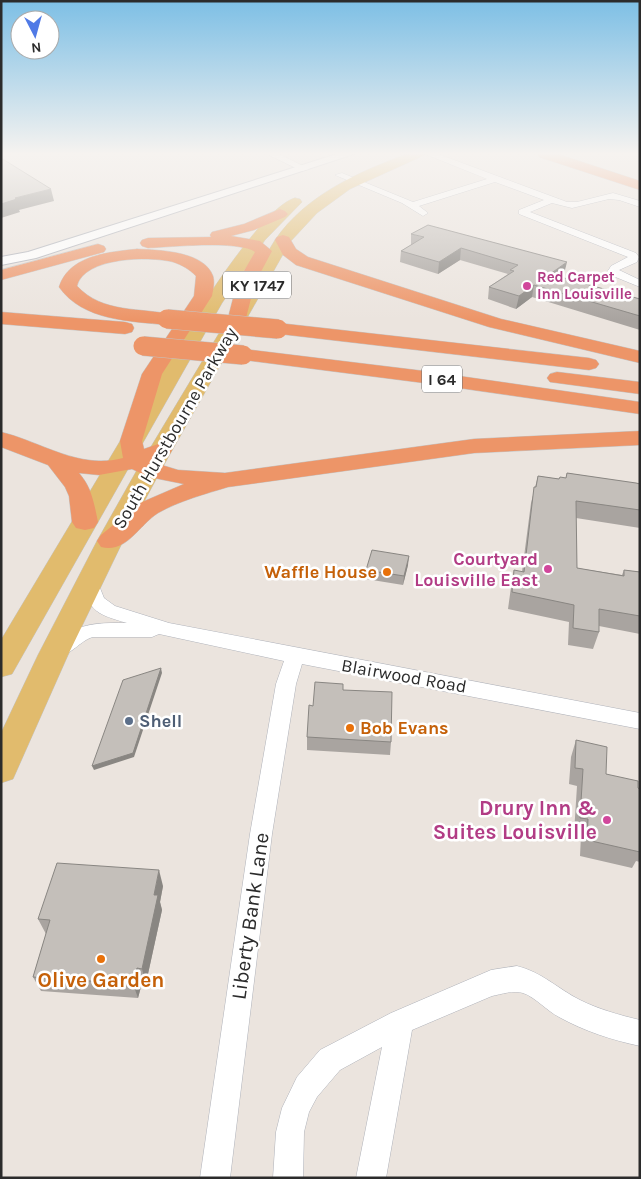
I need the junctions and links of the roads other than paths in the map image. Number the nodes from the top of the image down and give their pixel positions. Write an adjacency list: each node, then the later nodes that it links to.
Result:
1 (179, 209): 11 (street)
2 (287, 209): 7 (main road, South Hurstbourne Parkway / KY 1747)
3 (312, 209): 8 (main road, South Hurstbourne Parkway / KY 1747)
4 (419, 209): 6 (street)
5 (529, 209): 13 (street)
6 (423, 212)
7 (280, 214): 9 (highway); 10 (main road, South Hurstbourne Parkway / KY 1747)
8 (283, 240): 15 (main road, South Hurstbourne Parkway / KY 1747); 19 (highway)
9 (175, 242): 10 (highway); 12 (highway)
10 (254, 244): 15 (highway); 25 (main road, South Hurstbourne Parkway / KY 1747)
11 (1, 261)
12 (1, 275)
13 (640, 284)
14 (1, 318): 16 (highway, I 64)
15 (238, 318): 25 (main road, South Hurstbourne Parkway / KY 1747)
16 (155, 331): 17 (highway, I 64); 18 (highway, I 64); 22 (highway, I 64, bridge); 25 (highway)
17 (270, 334): 20 (highway); 21 (highway, I 64)
18 (1, 335)
19 (640, 357)
20 (640, 370)
21 (640, 388)
22 (640, 408)
23 (640, 438): 27 (highway)
24 (1, 439): 26 (highway)
25 (138, 458): 26 (highway); 27 (highway); 28 (main road, South Hurstbourne Parkway / KY 1747); 29 (main road, South Hurstbourne Parkway / KY 1747)
26 (57, 461): 28 (highway)
27 (225, 480): 29 (highway)
28 (85, 522): 34 (main road, South Hurstbourne Parkway / KY 1747)
29 (110, 541): 30 (main road, South Hurstbourne Parkway / KY 1747)
30 (90, 582): 31 (street, Blairwood Road); 32 (main road, South Hurstbourne Parkway / KY 1747)
31 (168, 630): 32 (street, Blairwood Road); 33 (street, Blairwood Road)
32 (52, 655): 36 (main road, South Hurstbourne Parkway / KY 1747)
33 (295, 656): 35 (street, Blairwood Road); 39 (street, Liberty Bank Lane)
34 (1, 666)
35 (640, 721)
36 (1, 769)
37 (400, 1022): 38 (street); 40 (street); 41 (street)
38 (640, 1033)
39 (215, 1178)
40 (288, 1178)
41 (371, 1178)

